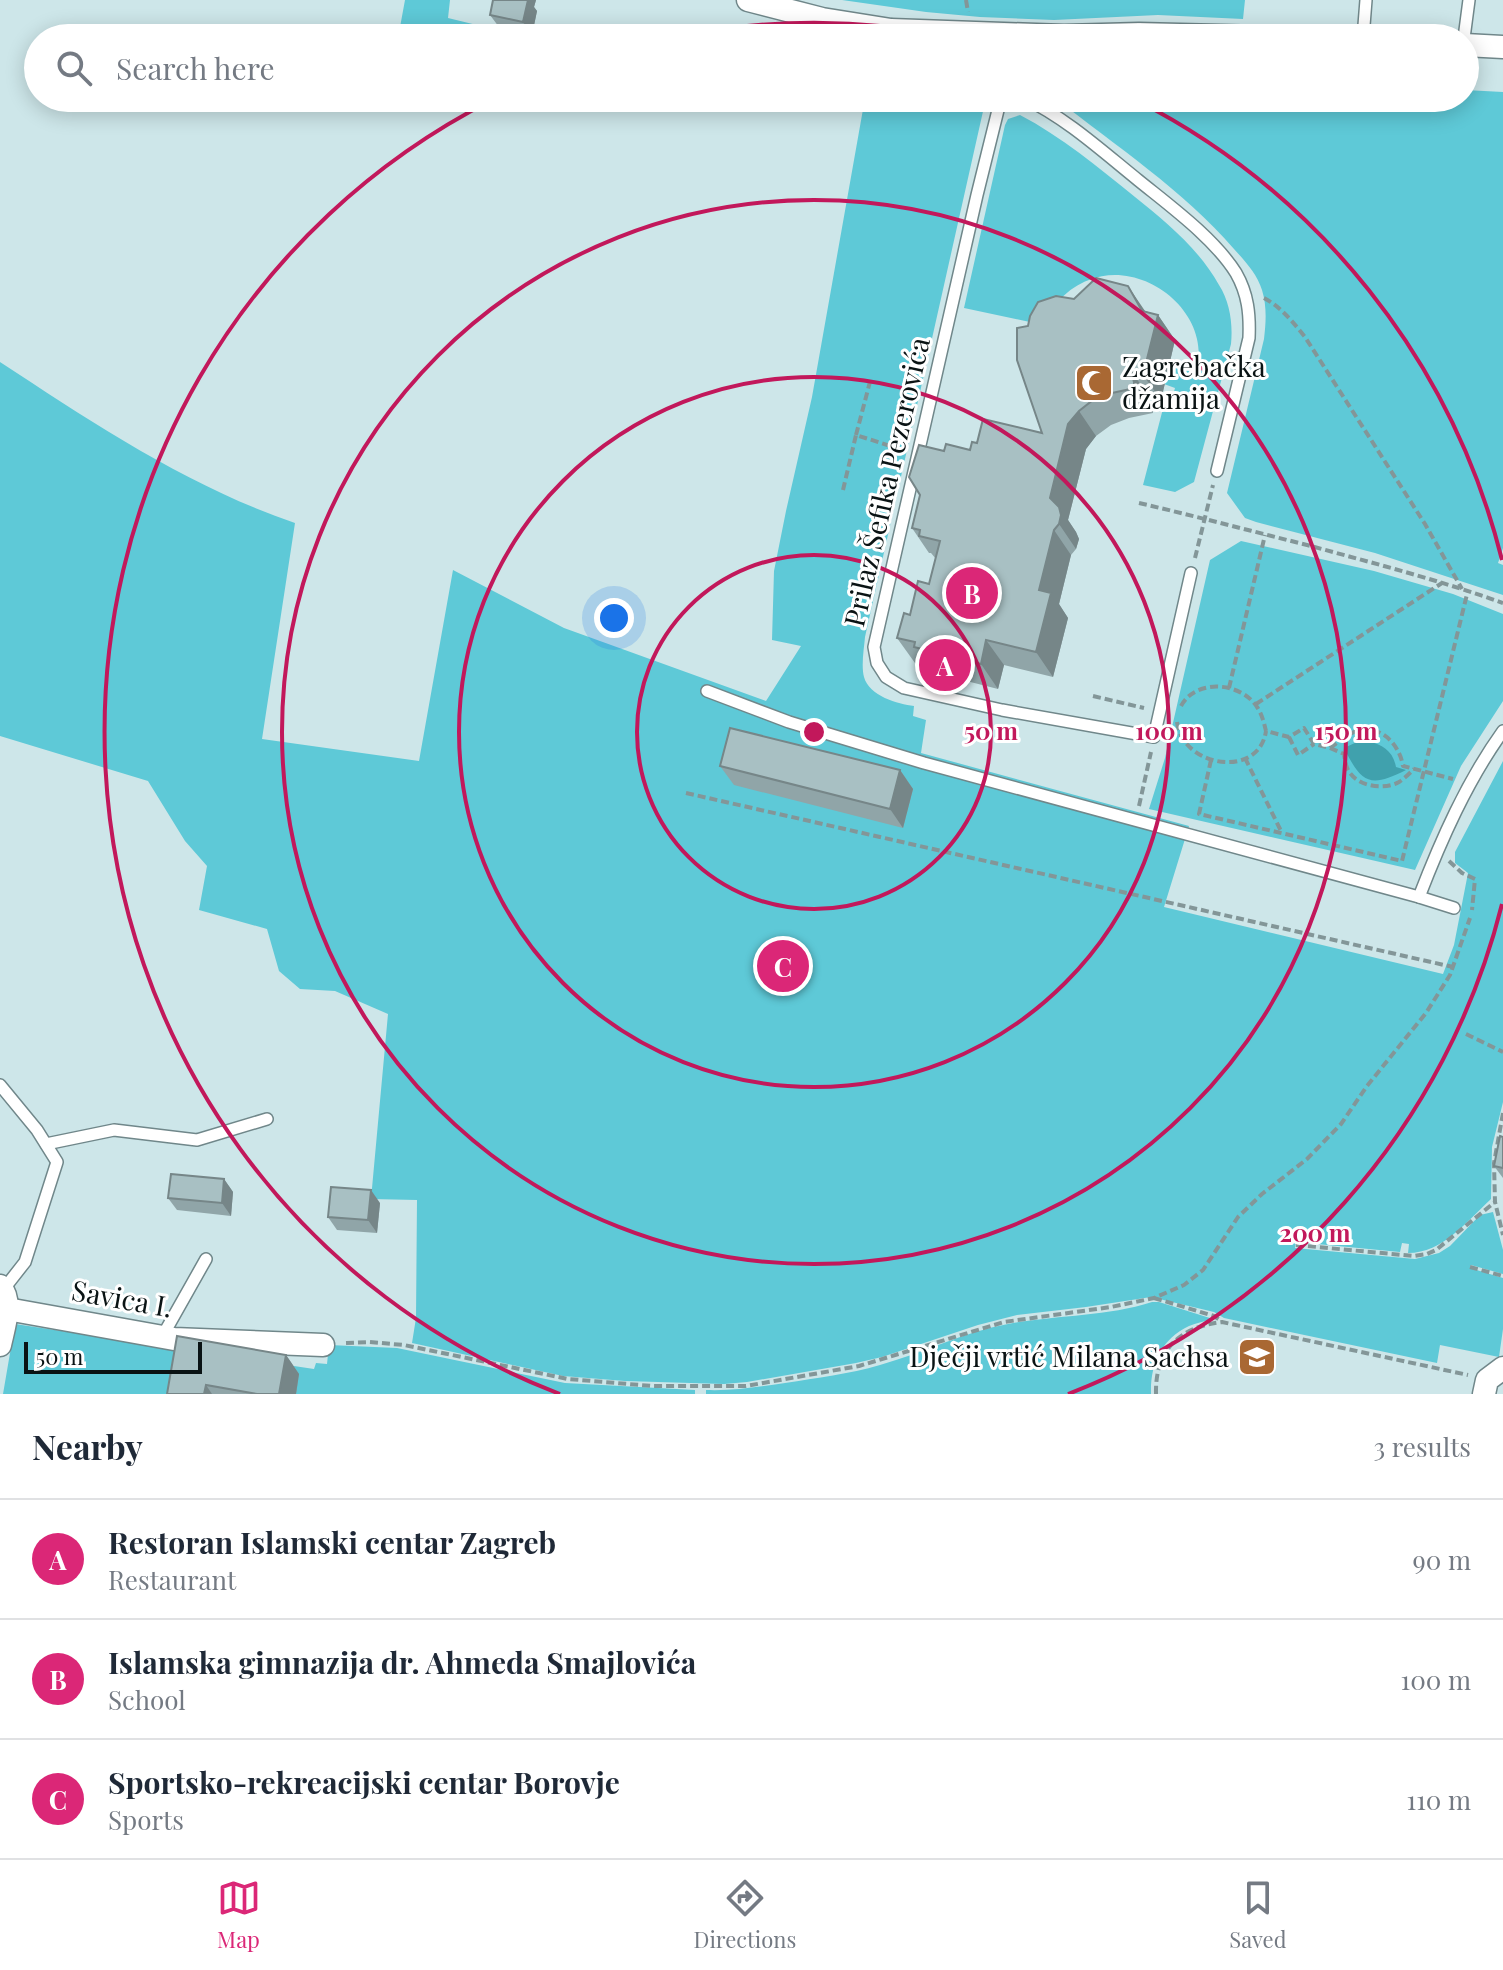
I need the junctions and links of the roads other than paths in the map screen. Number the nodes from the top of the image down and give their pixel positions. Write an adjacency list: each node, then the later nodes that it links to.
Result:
1 (748, 0): 4 (street)
2 (1366, 0): 5 (lane)
3 (1469, 0): 6 (lane)
4 (853, 24)
5 (1364, 24)
6 (1466, 24)
7 (1479, 46): 8 (street)
8 (1503, 47)
9 (998, 112): 12 (lane, Prilaz Šefika Pezerovića)
10 (1050, 112): 11 (lane)
11 (1217, 471)
12 (1191, 573)
13 (707, 691): 15 (lane)
14 (1503, 731): 15 (lane)
15 (1419, 897): 16 (lane)
16 (1454, 908)
17 (0, 1085): 19 (lane)
18 (267, 1119): 19 (lane)
19 (46, 1144): 21 (lane)
20 (206, 1259): 22 (lane)
21 (3, 1295): 22 (street, Savica I.); 23 (street)
22 (162, 1337): 24 (street, Savica I.)
23 (0, 1345)
24 (323, 1345)

